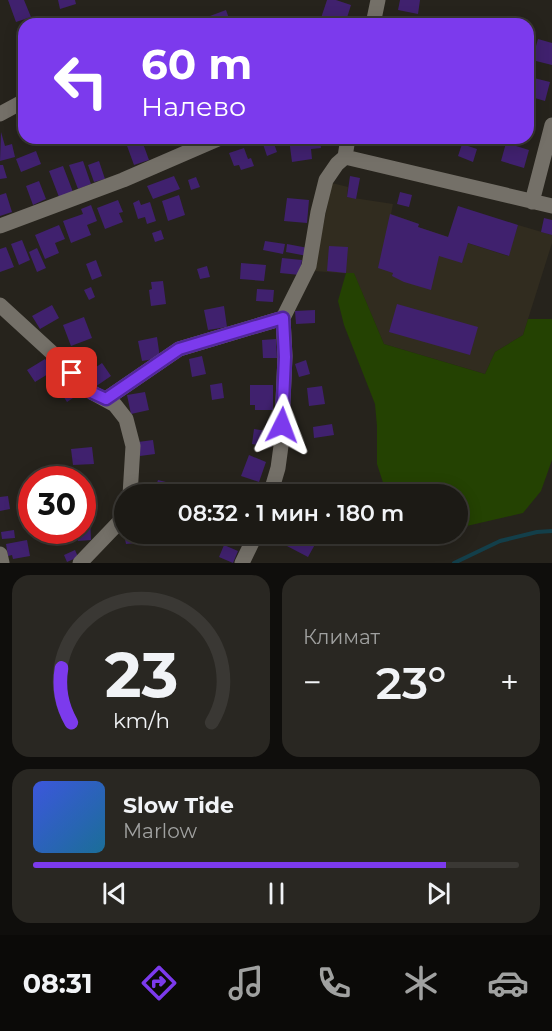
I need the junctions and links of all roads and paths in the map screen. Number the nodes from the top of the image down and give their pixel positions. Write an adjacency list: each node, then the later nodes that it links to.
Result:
1 (378, 0): 2 (street)
2 (374, 18)
3 (18, 104): 4 (street)
4 (0, 114)
5 (552, 125): 9 (street)
6 (206, 144): 11 (street)
7 (347, 144): 8 (street)
8 (345, 157): 9 (street); 13 (street)
9 (532, 202): 10 (street)
10 (552, 206)
11 (0, 226)
12 (0, 305): 14 (street)
13 (283, 318): 14 (street); 16 (street)
14 (106, 399): 15 (street)
15 (131, 484)
16 (273, 484)
17 (114, 527): 21 (street)
18 (251, 544): 22 (street)
19 (0, 554): 20 (street)
20 (2, 563)
21 (80, 563)
22 (242, 563)

